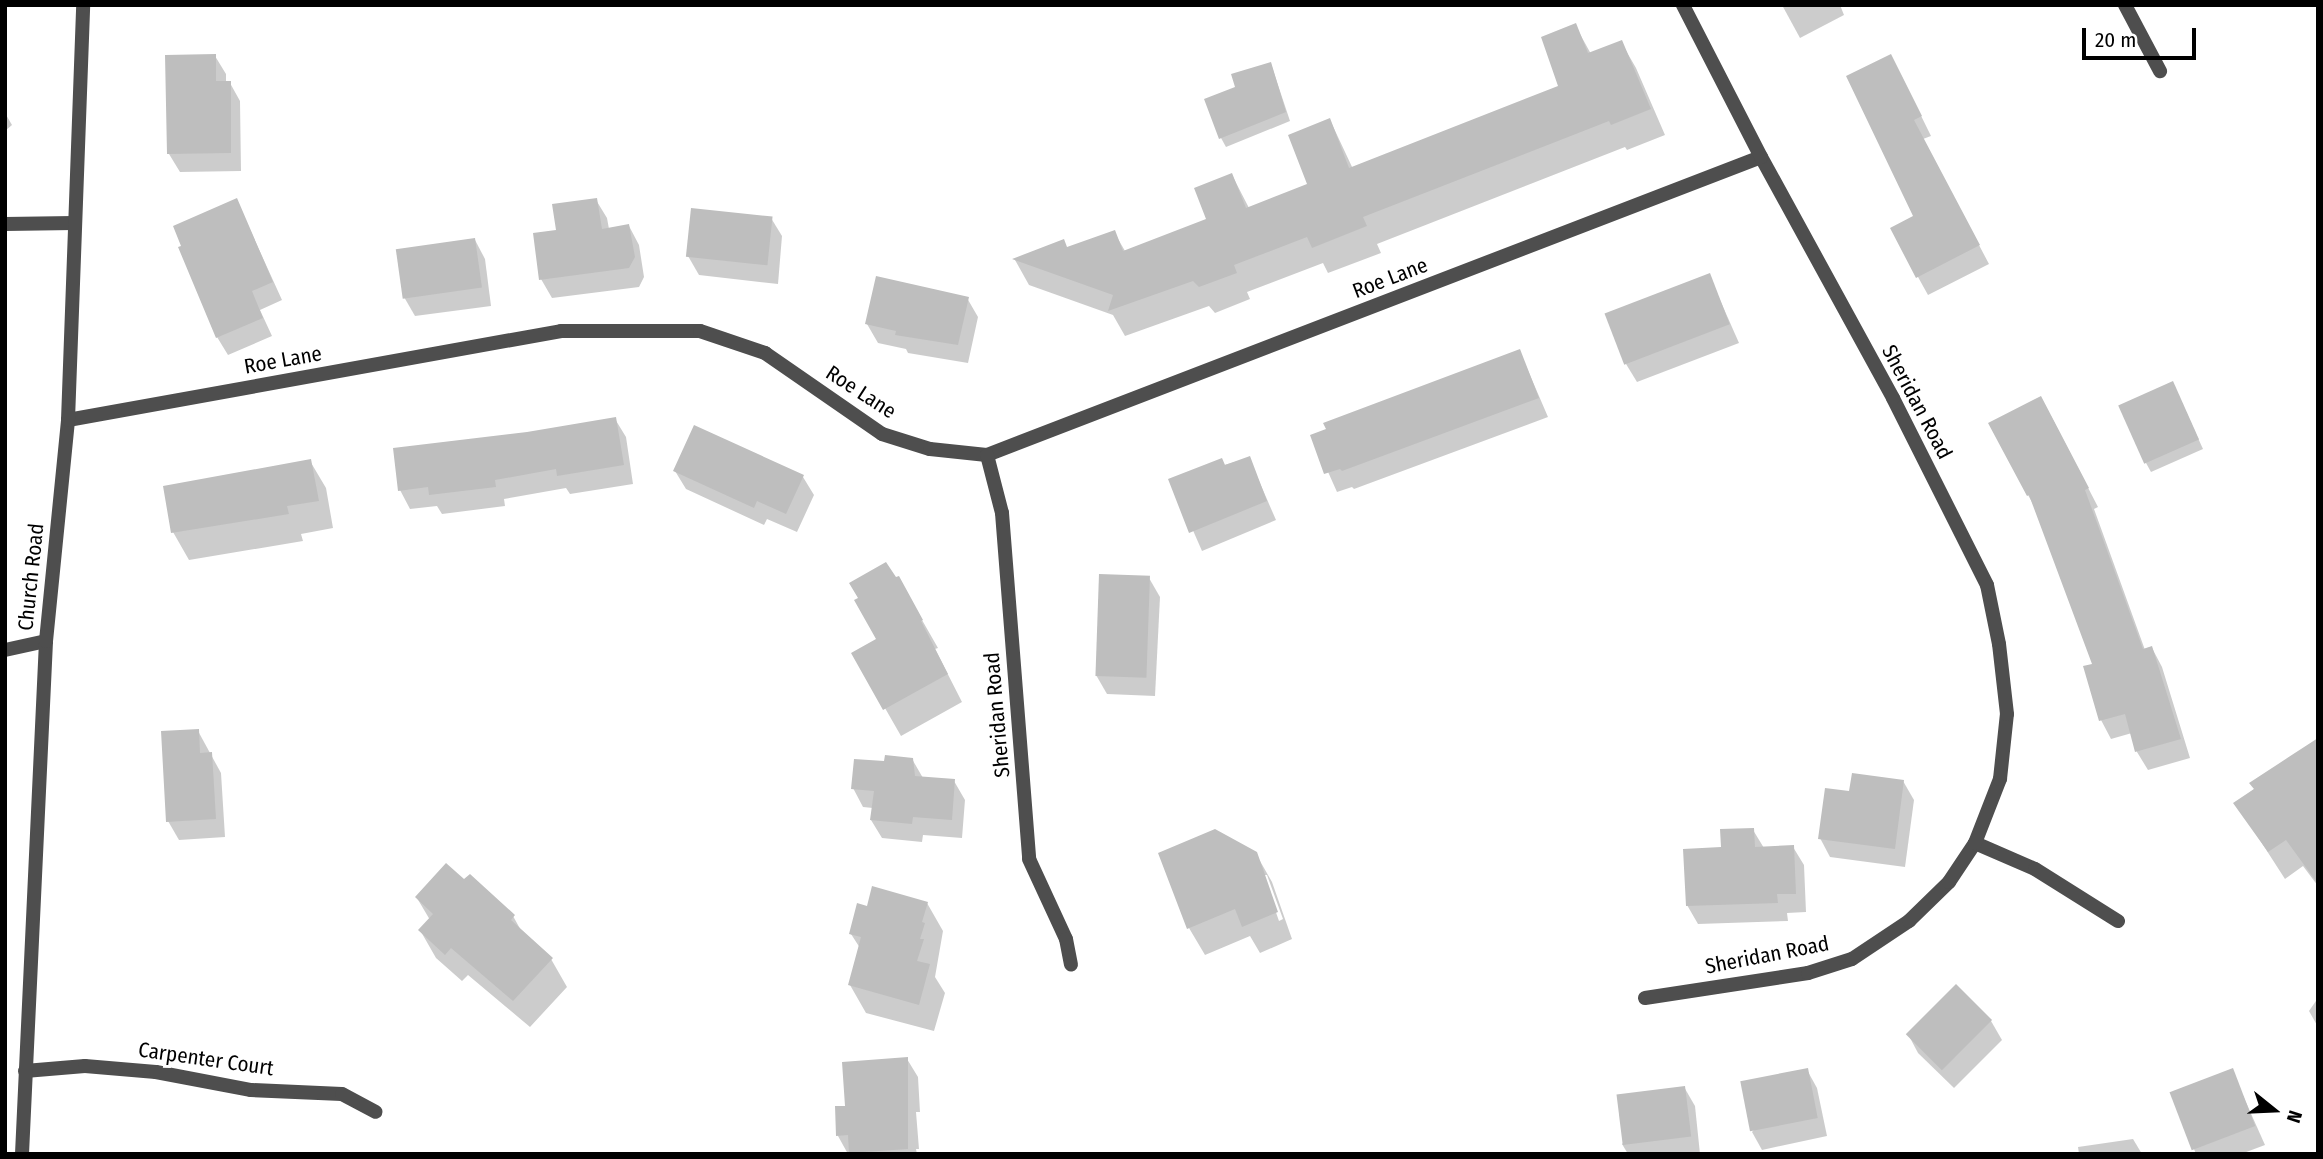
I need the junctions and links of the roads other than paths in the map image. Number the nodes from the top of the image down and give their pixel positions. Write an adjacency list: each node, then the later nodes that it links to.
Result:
1 (82, 5): 6 (street, Church Road)
2 (1684, 5): 5 (street, Sheridan Road)
3 (2125, 5): 4 (street)
4 (2160, 71)
5 (1761, 158): 9 (street, Roe Lane); 12 (street, Sheridan Road)
6 (74, 223): 7 (street); 8 (street, Church Road)
7 (5, 224)
8 (68, 420): 9 (street, Roe Lane); 10 (street, Church Road)
9 (987, 455): 14 (street, Sheridan Road)
10 (46, 641): 11 (street); 16 (street, Church Road)
11 (5, 650)
12 (1975, 843): 13 (street); 15 (street, Sheridan Road)
13 (2118, 920)
14 (1071, 965)
15 (1645, 998)
16 (25, 1071): 17 (street, Carpenter Court); 18 (street, Church Road)
17 (376, 1112)
18 (22, 1154)

